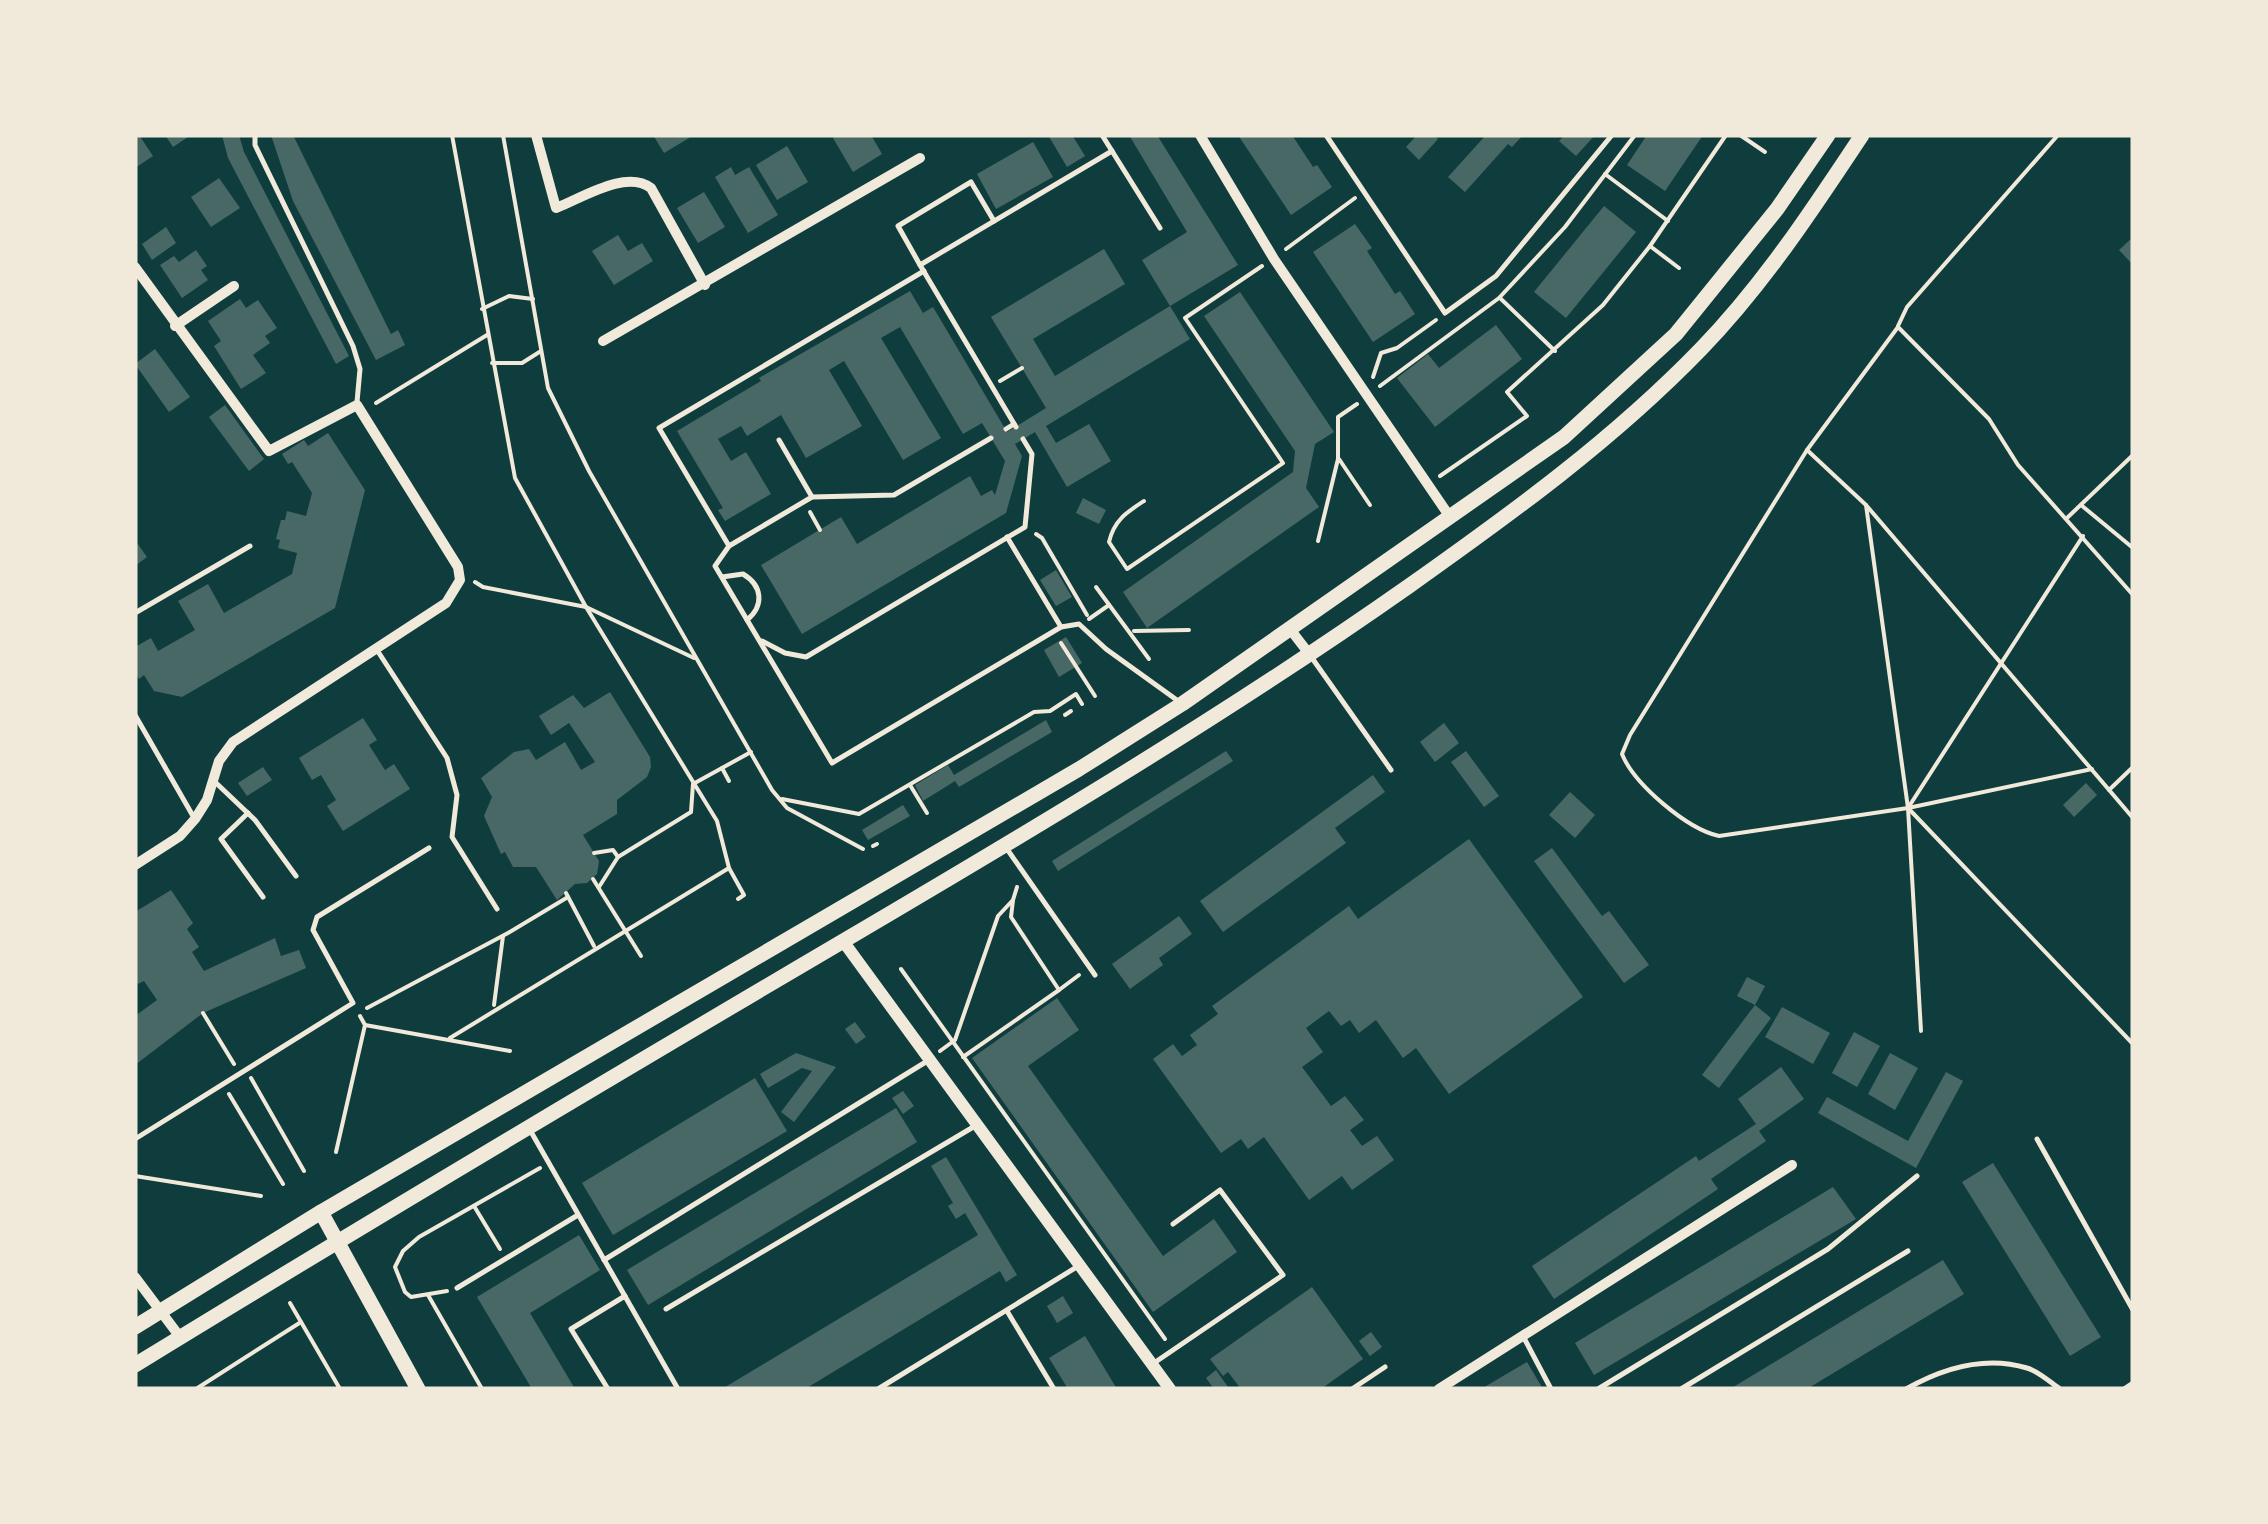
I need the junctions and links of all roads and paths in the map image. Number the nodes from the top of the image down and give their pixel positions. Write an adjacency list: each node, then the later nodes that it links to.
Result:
1 (255, 135): 45 (lane)
2 (452, 135): 33 (path)
3 (503, 135): 32 (path)
4 (536, 135): 29 (street)
5 (1102, 135): 15 (lane)
6 (1200, 135): 25 (street)
7 (1326, 135): 20 (lane)
8 (1612, 135): 34 (lane)
9 (1634, 135): 19 (path)
10 (1726, 135): 21 (path)
11 (1740, 135): 16 (path)
12 (1827, 135): 17 (main road); 60 (main road)
13 (1862, 135): 17 (main road)
14 (2058, 135): 36 (path)
15 (1112, 151): 22 (lane); 23 (lane)
16 (1766, 152)
17 (1850, 154): 84 (main road)
18 (920, 158): 29 (street)
19 (1605, 174): 21 (path); 31 (path)
20 (1364, 191): 25 (path); 34 (lane)
21 (1668, 220): 24 (path)
22 (994, 221): 27 (lane); 27 (lane)
23 (1160, 228)
24 (1650, 246): 28 (path); 40 (path)
25 (1274, 259): 44 (street); 55 (path)
26 (135, 268): 35 (street)
27 (922, 268): 46 (lane); 68 (lane)
28 (1679, 268)
29 (705, 285): 38 (street)
30 (234, 286): 35 (street)
31 (1500, 298): 40 (path); 44 (path)
32 (533, 299): 33 (path); 39 (path)
33 (482, 309): 37 (path)
34 (1445, 313): 44 (path)
35 (175, 326): 45 (street)
36 (1898, 327): 50 (path); 61 (path)
37 (487, 335): 41 (path); 45 (path)
38 (603, 341)
39 (542, 351): 41 (path); 86 (path)
40 (1555, 351): 53 (path)
41 (492, 363): 75 (path)
42 (1022, 368): 43 (path)
43 (1006, 378)
44 (1368, 396): 52 (path); 53 (street)
45 (360, 408): 71 (street)
46 (1006, 429)
47 (991, 438): 54 (lane)
48 (1023, 439): 62 (lane)
49 (779, 440): 54 (lane)
50 (1806, 450): 57 (path); 103 (path)
51 (2133, 455): 58 (path)
52 (1338, 459): 56 (path); 66 (path)
53 (1427, 486): 60 (street)
54 (812, 496): 68 (lane)
55 (1144, 501)
56 (1370, 505)
57 (1866, 505): 87 (path); 103 (path)
58 (2081, 505): 61 (path); 69 (path)
59 (811, 514): 63 (path)
60 (1450, 517): 79 (main road)
61 (2068, 518): 64 (path)
62 (1025, 527): 65 (lane); 74 (path)
63 (820, 530)
64 (2084, 536): 73 (path); 87 (path)
65 (1008, 537): 78 (lane); 82 (lane)
66 (1318, 541)
67 (250, 546): 76 (lane)
68 (729, 546): 70 (lane)
69 (2133, 548)
70 (722, 577): 77 (lane); 77 (lane)
71 (460, 580): 75 (path); 83 (street)
72 (1096, 587): 74 (path)
73 (2133, 595)
74 (1109, 605): 81 (path)
75 (586, 607): 86 (path); 99 (path)
76 (135, 613)
77 (747, 620): 82 (lane)
78 (1057, 629): 82 (lane); 88 (path); 90 (lane)
79 (1290, 629): 84 (street); 90 (main road)
80 (1189, 630): 81 (path)
81 (1131, 631): 85 (path)
82 (758, 639)
83 (378, 650): 98 (street); 122 (lane)
84 (1310, 656): 96 (lane); 108 (main road)
85 (1149, 658)
86 (696, 659): 92 (path)
87 (2001, 662): 95 (path); 103 (path)
88 (1095, 696)
89 (1082, 704): 100 (path)
90 (1182, 704): 157 (main road)
91 (135, 715): 107 (lane)
92 (750, 752): 94 (path); 102 (path)
93 (2133, 767): 101 (path)
94 (722, 768): 97 (path); 99 (path)
95 (2092, 769): 101 (path); 103 (path)
96 (1391, 770)
97 (730, 780)
98 (214, 781): 104 (lane); 107 (street)
99 (693, 784): 112 (path); 114 (path)
100 (910, 785): 102 (path); 105 (path)
101 (2109, 790): 106 (path)
102 (782, 799): 110 (path)
103 (1908, 808): 135 (path); 138 (path)
104 (248, 813): 116 (lane); 119 (lane)
105 (927, 813)
106 (2133, 818)
107 (195, 819): 113 (street)
108 (1005, 846): 115 (lane); 125 (main road)
109 (429, 848): 142 (lane)
110 (863, 849)
111 (594, 853): 112 (path)
112 (618, 858): 118 (path)
113 (135, 865)
114 (729, 868): 120 (path); 123 (path)
115 (1022, 873): 121 (path); 128 (lane)
116 (296, 876)
117 (592, 879): 118 (path)
118 (599, 887): 123 (path)
119 (263, 897)
120 (738, 899)
121 (1013, 900): 131 (path); 137 (path)
122 (497, 908)
123 (624, 930): 126 (path); 127 (path)
124 (503, 936): 126 (path); 132 (path); 134 (path)
125 (843, 941): 141 (street); 145 (main road)
126 (594, 947): 132 (path)
127 (641, 956)
128 (1089, 967): 130 (lane); 131 (path)
129 (901, 968): 137 (path)
130 (1095, 976)
131 (1059, 990): 140 (path)
132 (494, 1008): 136 (path)
133 (203, 1012): 142 (path)
134 (365, 1026): 136 (path); 148 (path)
135 (1921, 1031)
136 (450, 1038): 139 (path)
137 (954, 1040): 140 (path); 141 (path)
138 (2133, 1044)
139 (510, 1051)
140 (963, 1057): 178 (path)
141 (929, 1060): 144 (street); 163 (lane)
142 (243, 1072): 143 (lane); 151 (path)
143 (223, 1084): 146 (lane); 154 (path)
144 (977, 1125): 164 (street); 170 (lane)
145 (528, 1128): 149 (lane); 160 (main road)
146 (135, 1139)
147 (2038, 1139): 172 (lane)
148 (336, 1152)
149 (548, 1163): 156 (path); 158 (lane)
150 (1792, 1165): 176 (street)
151 (304, 1171)
152 (135, 1176): 155 (path)
153 (1917, 1176): 195 (lane)
154 (283, 1184)
155 (261, 1196)
156 (474, 1206): 162 (path); 167 (path)
157 (321, 1212): 160 (main road); 171 (main road)
158 (578, 1215): 162 (lane); 163 (lane)
159 (1173, 1224): 178 (lane)
160 (337, 1240): 177 (main road); 186 (main road)
161 (1908, 1252): 196 (lane)
162 (506, 1258): 166 (lane)
163 (604, 1260): 168 (lane)
164 (1080, 1266): 173 (lane); 179 (street)
165 (135, 1277): 171 (street)
166 (457, 1288): 167 (path)
167 (428, 1295): 187 (path)
168 (625, 1296): 188 (lane); 189 (lane)
169 (290, 1303): 174 (path)
170 (666, 1309)
171 (162, 1310): 175 (main road); 177 (street)
172 (2133, 1310)
173 (1007, 1311): 190 (lane); 191 (lane)
174 (301, 1322): 184 (path); 185 (path)
175 (135, 1327)
176 (1522, 1335): 193 (street); 194 (lane)
177 (180, 1338): 180 (main road)
178 (1173, 1350): 179 (lane)
179 (1152, 1364): 183 (street)
180 (135, 1365)
181 (1385, 1367): 192 (lane)
182 (2133, 1384): 199 (lane)
183 (1167, 1388)
184 (196, 1389)
185 (340, 1389)
186 (418, 1389)
187 (482, 1389)
188 (608, 1389)
189 (678, 1389)
190 (878, 1389)
191 (1054, 1389)
192 (1352, 1389)
193 (1439, 1389)
194 (1552, 1389)
195 (1598, 1389)
196 (1681, 1389)
197 (1906, 1389): 198 (lane)
198 (2060, 1389)
199 (2124, 1389)

